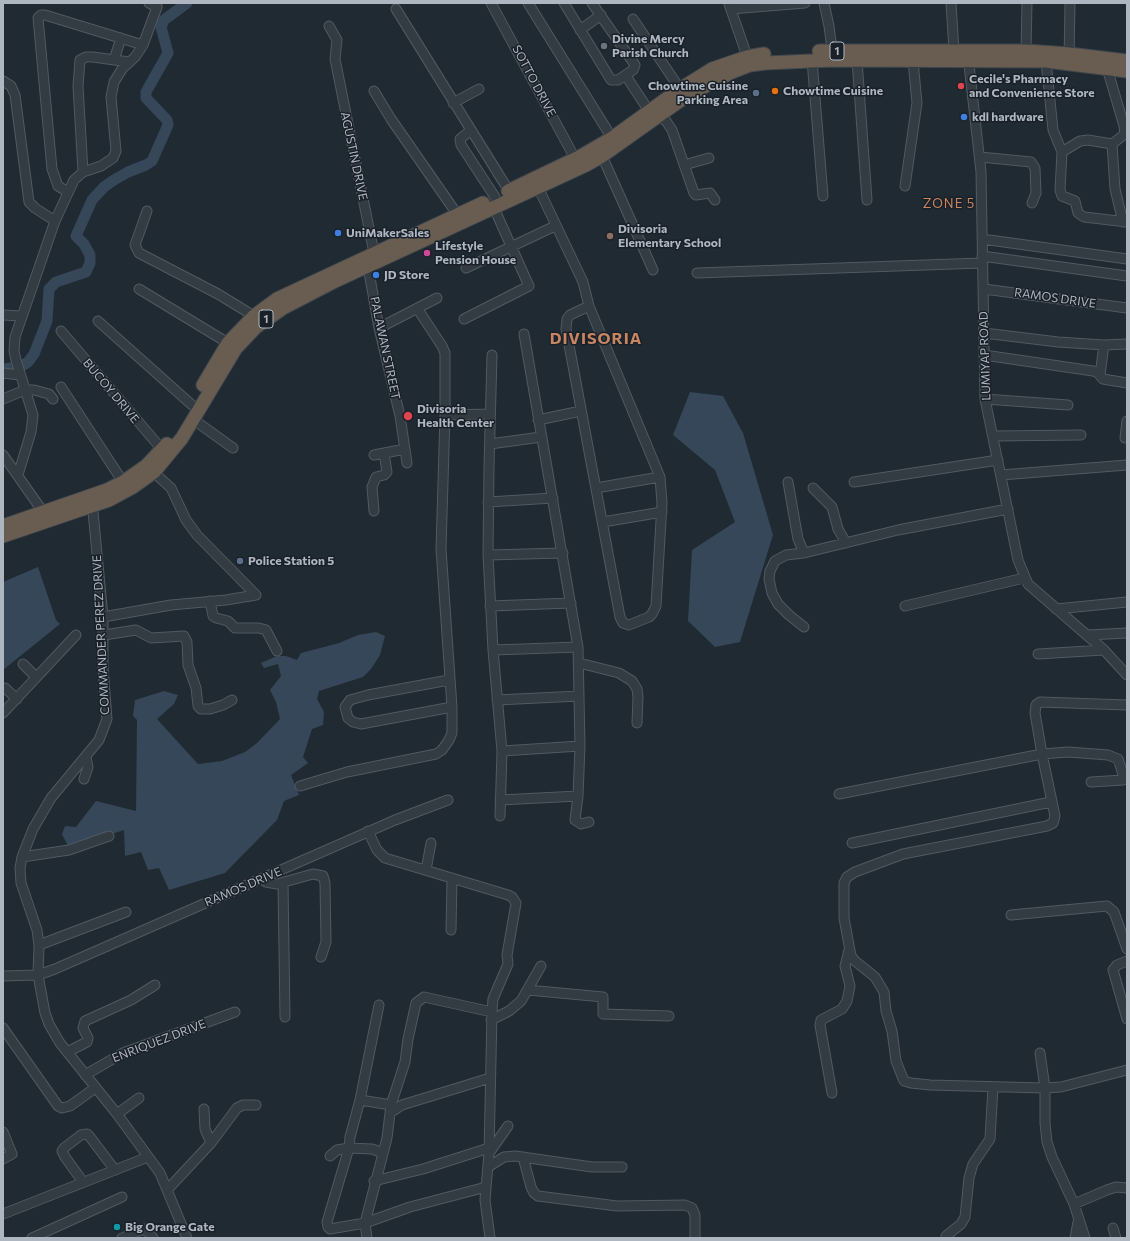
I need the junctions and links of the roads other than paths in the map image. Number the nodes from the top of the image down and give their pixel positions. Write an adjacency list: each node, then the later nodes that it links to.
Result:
1 (491, 3): 48 (street, SOTTO DRIVE)
2 (528, 3): 42 (street)
3 (564, 3): 16 (street)
4 (592, 3): 13 (street)
5 (805, 3): 11 (street)
6 (824, 3): 22 (street)
7 (951, 3): 19 (street)
8 (1027, 3): 20 (street)
9 (1070, 3): 23 (street)
10 (156, 4): 18 (street)
11 (730, 6): 27 (street)
12 (396, 9): 39 (street)
13 (600, 15): 16 (street); 34 (street)
14 (632, 19): 37 (street)
15 (329, 26): 67 (street, AGUSTIN DRIVE)
16 (580, 30): 34 (street)
17 (121, 38): 18 (street); 24 (street); 54 (street)
18 (143, 45): 31 (street)
19 (954, 50): 21 (highway, 1); 22 (highway, 1)
20 (1026, 51): 21 (highway, 1); 23 (highway, 1)
21 (968, 55): 28 (highway, 1); 29 (highway, 1); 46 (street, LUMIYAP ROAD)
22 (833, 56): 25 (highway, 1); 26 (highway, 1); 27 (highway, 1)
23 (1069, 58): 29 (highway, 1); 30 (highway, 1); 32 (highway, 1)
24 (114, 60): 31 (street); 50 (street)
25 (812, 60): 27 (highway, 1); 55 (street)
26 (857, 60): 28 (highway, 1); 57 (street)
27 (749, 61): 37 (highway, 1); 40 (highway, 1)
28 (913, 61): 52 (street)
29 (1046, 61): 44 (street)
30 (1127, 61)
31 (129, 62): 50 (street)
32 (1107, 68): 33 (highway, 1); 43 (street)
33 (1127, 71)
34 (626, 76): 40 (street)
35 (3, 81): 62 (street)
36 (479, 89): 39 (street)
37 (680, 89): 40 (highway, 1)
38 (374, 91): 61 (street)
39 (453, 103): 41 (street)
40 (654, 113): 42 (highway, 1); 45 (highway, 1); 49 (street)
41 (471, 130): 53 (street); 59 (street)
42 (612, 138): 48 (highway, 1)
43 (1112, 144): 44 (street); 63 (street)
44 (1062, 152): 63 (street)
45 (602, 156): 48 (highway, 1); 71 (street)
46 (980, 156): 58 (street); 65 (street, LUMIYAP ROAD)
47 (709, 158): 49 (street)
48 (578, 163): 51 (highway, 1)
49 (684, 165): 56 (street)
50 (83, 172): 54 (street)
51 (536, 183): 53 (highway, 1); 59 (highway, 1); 64 (street)
52 (905, 186)
53 (508, 191): 59 (highway, 1)
54 (68, 192): 62 (street)
55 (823, 196)
56 (715, 200)
57 (868, 200)
58 (1032, 202)
59 (495, 203): 61 (highway, 1); 66 (street); 67 (highway, 1)
60 (147, 211): 82 (street)
61 (457, 214): 67 (highway, 1)
62 (55, 221): 81 (street)
63 (1125, 222)
64 (555, 226): 66 (street); 77 (street)
65 (982, 239): 68 (street); 69 (street, LUMIYAP ROAD)
66 (511, 247): 70 (street); 83 (street)
67 (369, 259): 82 (highway, 1); 85 (street, PALAWAN STREET); 108 (highway, 1)
68 (1127, 259)
69 (982, 260): 72 (street); 73 (street); 75 (street, LUMIYAP ROAD)
70 (466, 268)
71 (653, 270)
72 (697, 273)
73 (1127, 276)
74 (139, 289): 89 (street)
75 (984, 289): 79 (street, RAMOS DRIVE); 87 (street, LUMIYAP ROAD)
76 (437, 298): 78 (street)
77 (589, 306): 105 (street); 128 (street)
78 (417, 308): 85 (street); 107 (street)
79 (1127, 308)
80 (3, 315): 81 (street)
81 (21, 316): 94 (street)
82 (254, 316): 89 (highway, 1)
83 (464, 319)
84 (98, 321): 103 (street)
85 (379, 328): 117 (street, PALAWAN STREET)
86 (61, 331): 118 (street, BUCOY DRIVE)
87 (984, 333): 91 (street); 93 (street, LUMIYAP ROAD)
88 (524, 334): 109 (street)
89 (228, 343): 103 (highway, 1)
90 (1127, 344): 91 (street)
91 (1104, 345): 96 (street)
92 (492, 355): 106 (street)
93 (984, 355): 96 (street); 102 (street, LUMIYAP ROAD)
94 (19, 372): 95 (street); 99 (street)
95 (3, 373)
96 (1100, 375): 97 (street)
97 (1127, 383)
98 (61, 387): 129 (street)
99 (25, 390): 100 (street); 101 (street); 126 (street)
100 (3, 399)
101 (53, 399)
102 (985, 399): 104 (street); 112 (street, LUMIYAP ROAD)
103 (192, 405): 118 (highway, 1)
104 (1068, 405)
105 (582, 411): 109 (street); 132 (street)
106 (490, 414): 107 (street); 115 (street)
107 (445, 415): 170 (street)
108 (194, 420): 116 (street); 118 (highway, 1)
109 (538, 420): 113 (street)
110 (1127, 421): 114 (street)
111 (1081, 435): 112 (street)
112 (993, 436): 122 (street, LUMIYAP ROAD)
113 (541, 437): 115 (street); 134 (street)
114 (1125, 438)
115 (490, 444): 136 (street)
116 (233, 448)
117 (405, 449): 119 (street); 123 (street, PALAWAN STREET)
118 (165, 453): 125 (highway, 1)
119 (384, 454): 121 (street); 138 (street)
120 (3, 455): 126 (street)
121 (374, 455)
122 (998, 460): 127 (street, LUMIYAP ROAD); 131 (street)
123 (407, 463)
124 (1127, 465): 127 (street)
125 (150, 469): 129 (highway, 1); 135 (highway, 1); 149 (street)
126 (18, 475): 140 (street)
127 (1001, 475): 137 (street, LUMIYAP ROAD)
128 (660, 477): 132 (street); 139 (street)
129 (123, 482): 135 (highway, 1)
130 (788, 482): 146 (street)
131 (854, 482)
132 (596, 488): 141 (street)
133 (813, 488): 144 (street)
134 (553, 498): 136 (street); 145 (street)
135 (92, 501): 140 (highway, 1); 155 (street, COMMANDER PEREZ DRIVE)
136 (488, 502): 147 (street)
137 (1008, 509): 144 (street); 148 (street, LUMIYAP ROAD)
138 (374, 511)
139 (662, 512): 141 (street); 141 (street)
140 (47, 516): 142 (highway, 1); 143 (highway, 1)
141 (603, 522)
142 (3, 526)
143 (3, 536)
144 (846, 543): 146 (street)
145 (563, 553): 147 (street); 150 (street)
146 (804, 553): 156 (street)
147 (488, 555): 152 (street)
148 (1024, 578): 153 (street); 154 (street, LUMIYAP ROAD)
149 (210, 602): 155 (street); 164 (street)
150 (571, 602): 152 (street); 161 (street)
151 (1127, 602): 154 (street)
152 (490, 606): 162 (street)
153 (904, 606)
154 (1056, 608): 160 (street, LUMIYAP ROAD)
155 (103, 617): 159 (street, COMMANDER PEREZ DRIVE)
156 (804, 627)
157 (1127, 633): 160 (street)
158 (76, 634): 169 (street)
159 (104, 634): 174 (street); 183 (street, COMMANDER PEREZ DRIVE)
160 (1088, 636): 163 (street, LUMIYAP ROAD)
161 (578, 647): 162 (street); 166 (street)
162 (493, 650): 175 (street)
163 (1104, 650): 165 (street); 168 (street, LUMIYAP ROAD)
164 (277, 652)
165 (1038, 654)
166 (579, 663): 172 (street); 179 (street)
167 (23, 664): 169 (street)
168 (1127, 675)
169 (36, 677): 173 (street)
170 (449, 680): 177 (street); 177 (street)
171 (4, 688): 173 (street)
172 (579, 696): 175 (street); 180 (street)
173 (17, 698): 178 (street)
174 (232, 700)
175 (497, 700): 181 (street)
176 (1127, 705): 182 (street)
177 (452, 707): 186 (street)
178 (3, 713)
179 (637, 723)
180 (580, 746): 181 (street); 188 (street)
181 (502, 751): 190 (street)
182 (1042, 754): 185 (street); 187 (street); 191 (street)
183 (86, 757): 184 (street); 198 (street, COMMANDER PEREZ DRIVE)
184 (84, 779)
185 (1091, 782)
186 (300, 786)
187 (839, 794)
188 (578, 796): 190 (street); 193 (street)
189 (448, 800): 194 (street, RAMOS DRIVE)
190 (500, 800): 192 (street)
191 (1052, 802): 197 (street); 208 (street)
192 (500, 816)
193 (589, 822)
194 (368, 832): 199 (street); 200 (street, RAMOS DRIVE)
195 (110, 836): 198 (street)
196 (431, 843): 199 (street)
197 (852, 843)
198 (22, 857): 206 (street, COMMANDER PEREZ DRIVE)
199 (426, 870): 201 (street)
200 (261, 879): 202 (street); 212 (street, RAMOS DRIVE)
201 (452, 879): 205 (street); 221 (street)
202 (282, 883): 209 (street); 223 (street)
203 (126, 912): 206 (street)
204 (1011, 915): 207 (street)
205 (451, 930)
206 (39, 945): 212 (street, COMMANDER PEREZ DRIVE)
207 (1127, 949)
208 (849, 950): 231 (street); 233 (street)
209 (321, 957)
210 (1127, 961): 215 (street)
211 (541, 966): 217 (street)
212 (38, 975): 213 (street); 225 (street, COMMANDER PEREZ DRIVE)
213 (3, 976)
214 (155, 985): 225 (street)
215 (1117, 986): 216 (street); 220 (street)
216 (1127, 986)
217 (528, 990): 221 (street); 222 (street)
218 (379, 1005): 235 (street)
219 (235, 1012): 228 (street, ENRIQUEZ DRIVE)
220 (1126, 1015)
221 (491, 1016): 229 (street); 238 (street)
222 (669, 1016)
223 (285, 1017)
224 (3, 1028): 230 (street)
225 (67, 1052): 228 (street, COMMANDER PEREZ DRIVE)
226 (1040, 1054): 232 (street)
227 (1127, 1070): 232 (street)
228 (85, 1075): 230 (street, COMMANDER PEREZ DRIVE)
229 (490, 1078): 238 (street); 244 (street)
230 (95, 1088): 239 (street, COMMANDER PEREZ DRIVE)
231 (993, 1088): 232 (street); 264 (street)
232 (1044, 1088): 259 (street)
233 (832, 1093)
234 (139, 1098): 239 (street)
235 (360, 1100): 238 (street); 243 (street)
236 (256, 1105): 242 (street)
237 (204, 1109): 242 (street)
238 (390, 1109): 245 (street)
239 (117, 1114): 247 (street, COMMANDER PEREZ DRIVE)
240 (508, 1126): 244 (street)
241 (3, 1132): 249 (street)
242 (211, 1143): 257 (street)
243 (349, 1148): 245 (street); 246 (street); 262 (street)
244 (489, 1151): 250 (street); 253 (street)
245 (383, 1153): 253 (street)
246 (330, 1156)
247 (148, 1157): 252 (street); 257 (street, COMMANDER PEREZ DRIVE)
248 (523, 1157): 250 (street); 251 (street); 271 (street)
249 (3, 1159)
250 (488, 1166): 255 (street)
251 (622, 1167)
252 (115, 1170): 254 (street); 254 (street)
253 (374, 1181): 262 (street)
254 (83, 1182): 260 (street)
255 (486, 1187): 262 (street); 270 (street)
256 (1127, 1188): 259 (street)
257 (168, 1189): 268 (street, COMMANDER PEREZ DRIVE)
258 (122, 1197): 265 (street)
259 (1074, 1204): 261 (street)
260 (3, 1214)
261 (1078, 1219): 272 (street); 273 (street)
262 (365, 1222): 269 (street)
263 (1113, 1228): 274 (street)
264 (946, 1236)
265 (32, 1238)
266 (122, 1238): 267 (street)
267 (153, 1238)
268 (187, 1238)
269 (367, 1238)
270 (490, 1238)
271 (695, 1238)
272 (1075, 1238)
273 (1085, 1238)
274 (1116, 1238)

